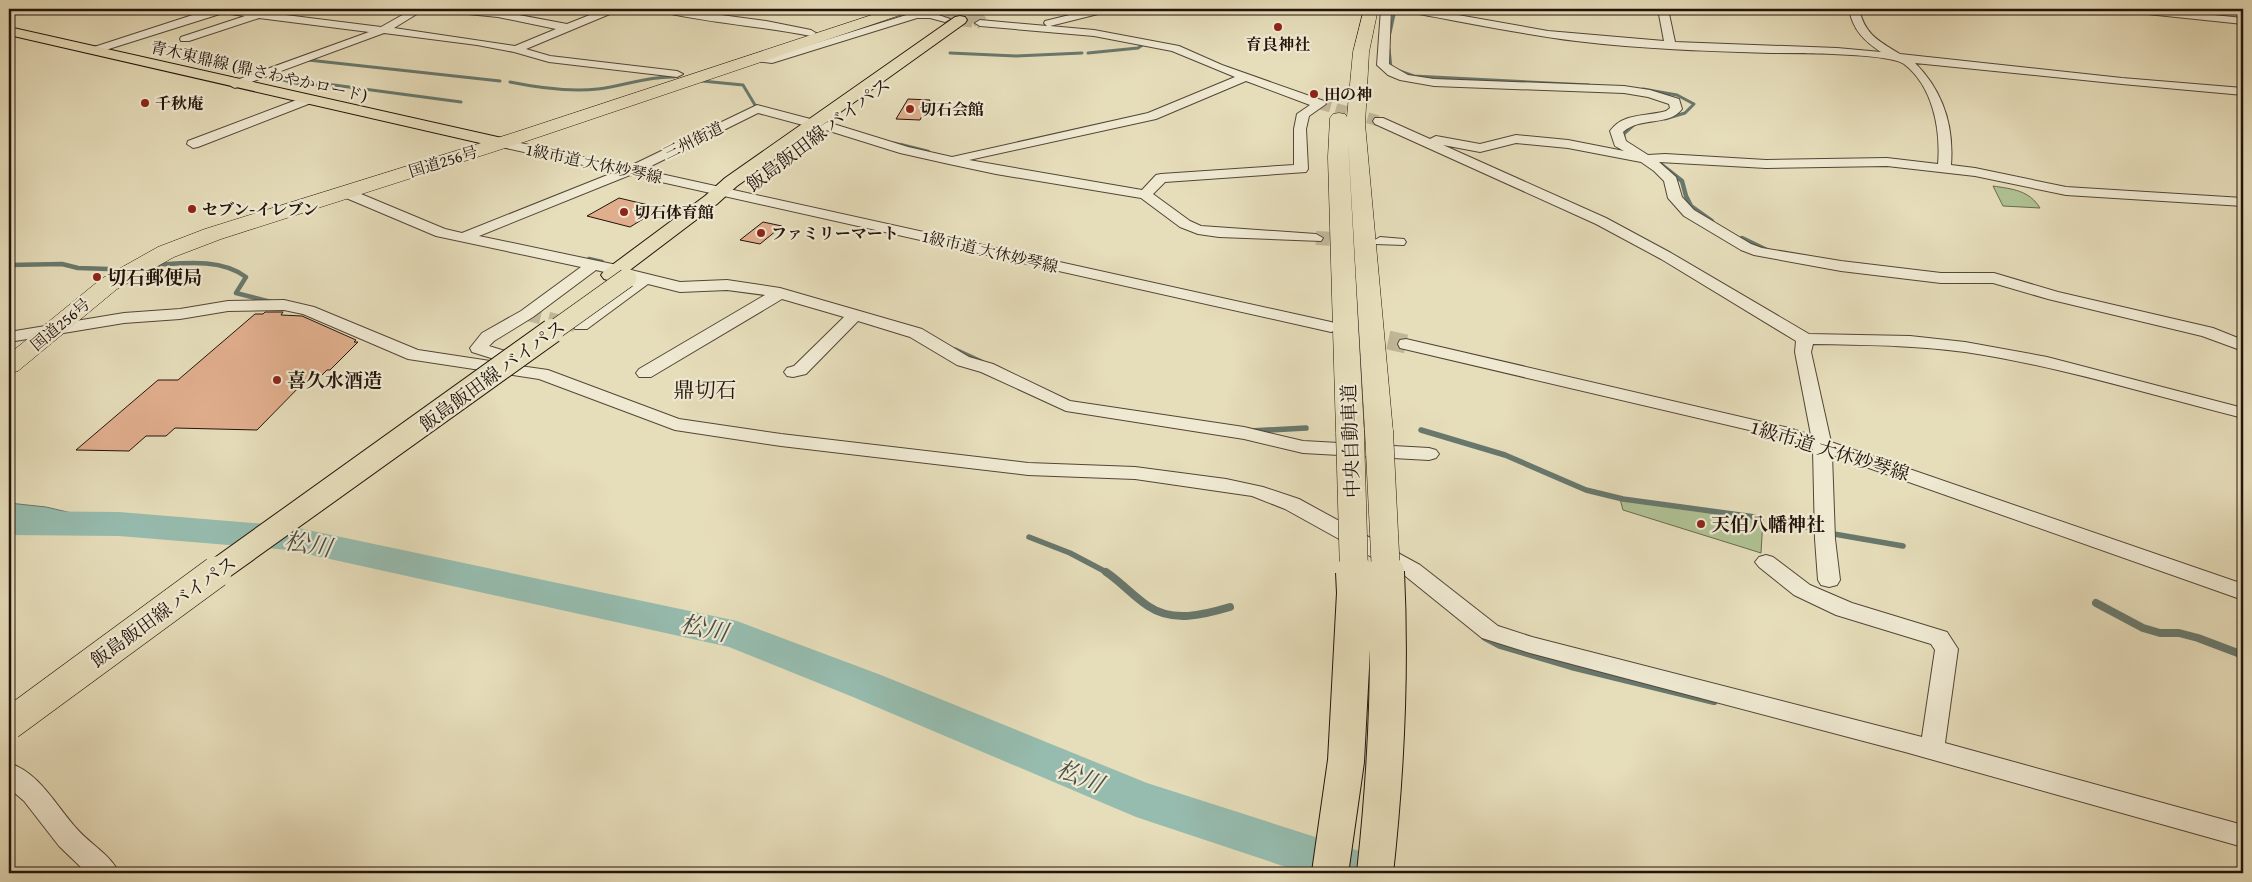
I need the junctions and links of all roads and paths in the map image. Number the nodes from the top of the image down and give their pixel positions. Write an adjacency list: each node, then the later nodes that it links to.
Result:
1 (221, 9): 16 (street); 26 (street)
2 (420, 9): 20 (street)
3 (448, 9): 19 (street)
4 (612, 9): 19 (street)
5 (662, 9): 22 (street)
6 (904, 9): 28 (highway, 国道256号)
7 (929, 9): 8 (street)
8 (1106, 9)
9 (1357, 9): 65 (highway, 中央自動車道)
10 (1371, 9): 65 (highway, 中央自動車道)
11 (1386, 9): 37 (street)
12 (1408, 9): 24 (street)
13 (1663, 9): 24 (street)
14 (1854, 9): 27 (street)
15 (2128, 9): 18 (street)
16 (260, 15): 20 (street); 23 (street)
17 (964, 21): 28 (street); 30 (street); 34 (main road, 飯島飯田線 バイパス)
18 (2243, 21)
19 (570, 28): 25 (street)
20 (383, 30): 25 (street); 31 (street)
21 (9, 31): 26 (main road, 青木東鼎線 (鼎さわやかロード))
22 (810, 33)
23 (185, 39)
24 (1670, 45): 27 (street)
25 (516, 49): 29 (street)
26 (92, 51): 31 (main road, 青木東鼎線 (鼎さわやかロード))
27 (1897, 57): 32 (street); 39 (street)
28 (756, 58): 35 (highway, 国道256号)
29 (677, 74)
30 (1245, 77): 38 (street); 44 (street)
31 (235, 84): 33 (main road, 青木東鼎線 (鼎さわやかロード))
32 (2243, 91)
33 (307, 100): 35 (main road, 青木東鼎線 (鼎さわやかロード)); 36 (street)
34 (821, 125): 38 (street, 三州街道); 40 (street, 三州街道); 41 (main road, 飯島飯田線 バイパス); 43 (main road, 飯島飯田線 バイパス)
35 (502, 143): 40 (street, 1級市道 大休妙琴線); 42 (highway, 国道256号)
36 (193, 144)
37 (1644, 159): 39 (street); 57 (street); 59 (street)
38 (949, 160): 44 (street, 三州街道)
39 (1944, 168): 45 (street)
40 (629, 171): 41 (street, 1級市道 大休妙琴線); 46 (street, 三州街道)
41 (720, 191): 43 (street, 1級市道 大休妙琴線); 50 (main road, 飯島飯田線 バイパス)
42 (344, 192): 46 (street); 55 (highway, 国道256号)
43 (736, 195): 50 (main road, 飯島飯田線 バイパス); 54 (street, 1級市道 大休妙琴線)
44 (1145, 195): 47 (street)
45 (2243, 202)
46 (462, 238): 50 (street)
47 (1316, 238)
48 (1380, 241): 49 (street)
49 (1400, 242)
50 (620, 274): 51 (street); 53 (street); 61 (street); 71 (main road, 飯島飯田線 バイパス); 72 (main road, 飯島飯田線 バイパス, bridge)
51 (780, 293): 52 (street); 63 (street)
52 (855, 315): 62 (street); 67 (street)
53 (581, 326)
54 (1331, 327)
55 (54, 329): 56 (street); 60 (highway, 国道256号); 61 (street)
56 (9, 336)
57 (1805, 339): 64 (street); 66 (street)
58 (1406, 344): 66 (street, 1級市道 大休妙琴線)
59 (2243, 346)
60 (9, 366)
61 (522, 370): 73 (street)
62 (793, 372)
63 (645, 373)
64 (2243, 413)
65 (1365, 432): 77 (highway, 中央自動車道, bridge); 78 (highway, 中央自動車道, bridge)
66 (1822, 445): 69 (street); 70 (street, 1級市道 大休妙琴線)
67 (1429, 454)
68 (1766, 562): 73 (street)
69 (1829, 580)
70 (2243, 592)
71 (9, 704)
72 (9, 724)
73 (1932, 750): 75 (street)
74 (9, 773): 76 (street)
75 (2243, 836)
76 (105, 873)
77 (1330, 873)
78 (1375, 873)

